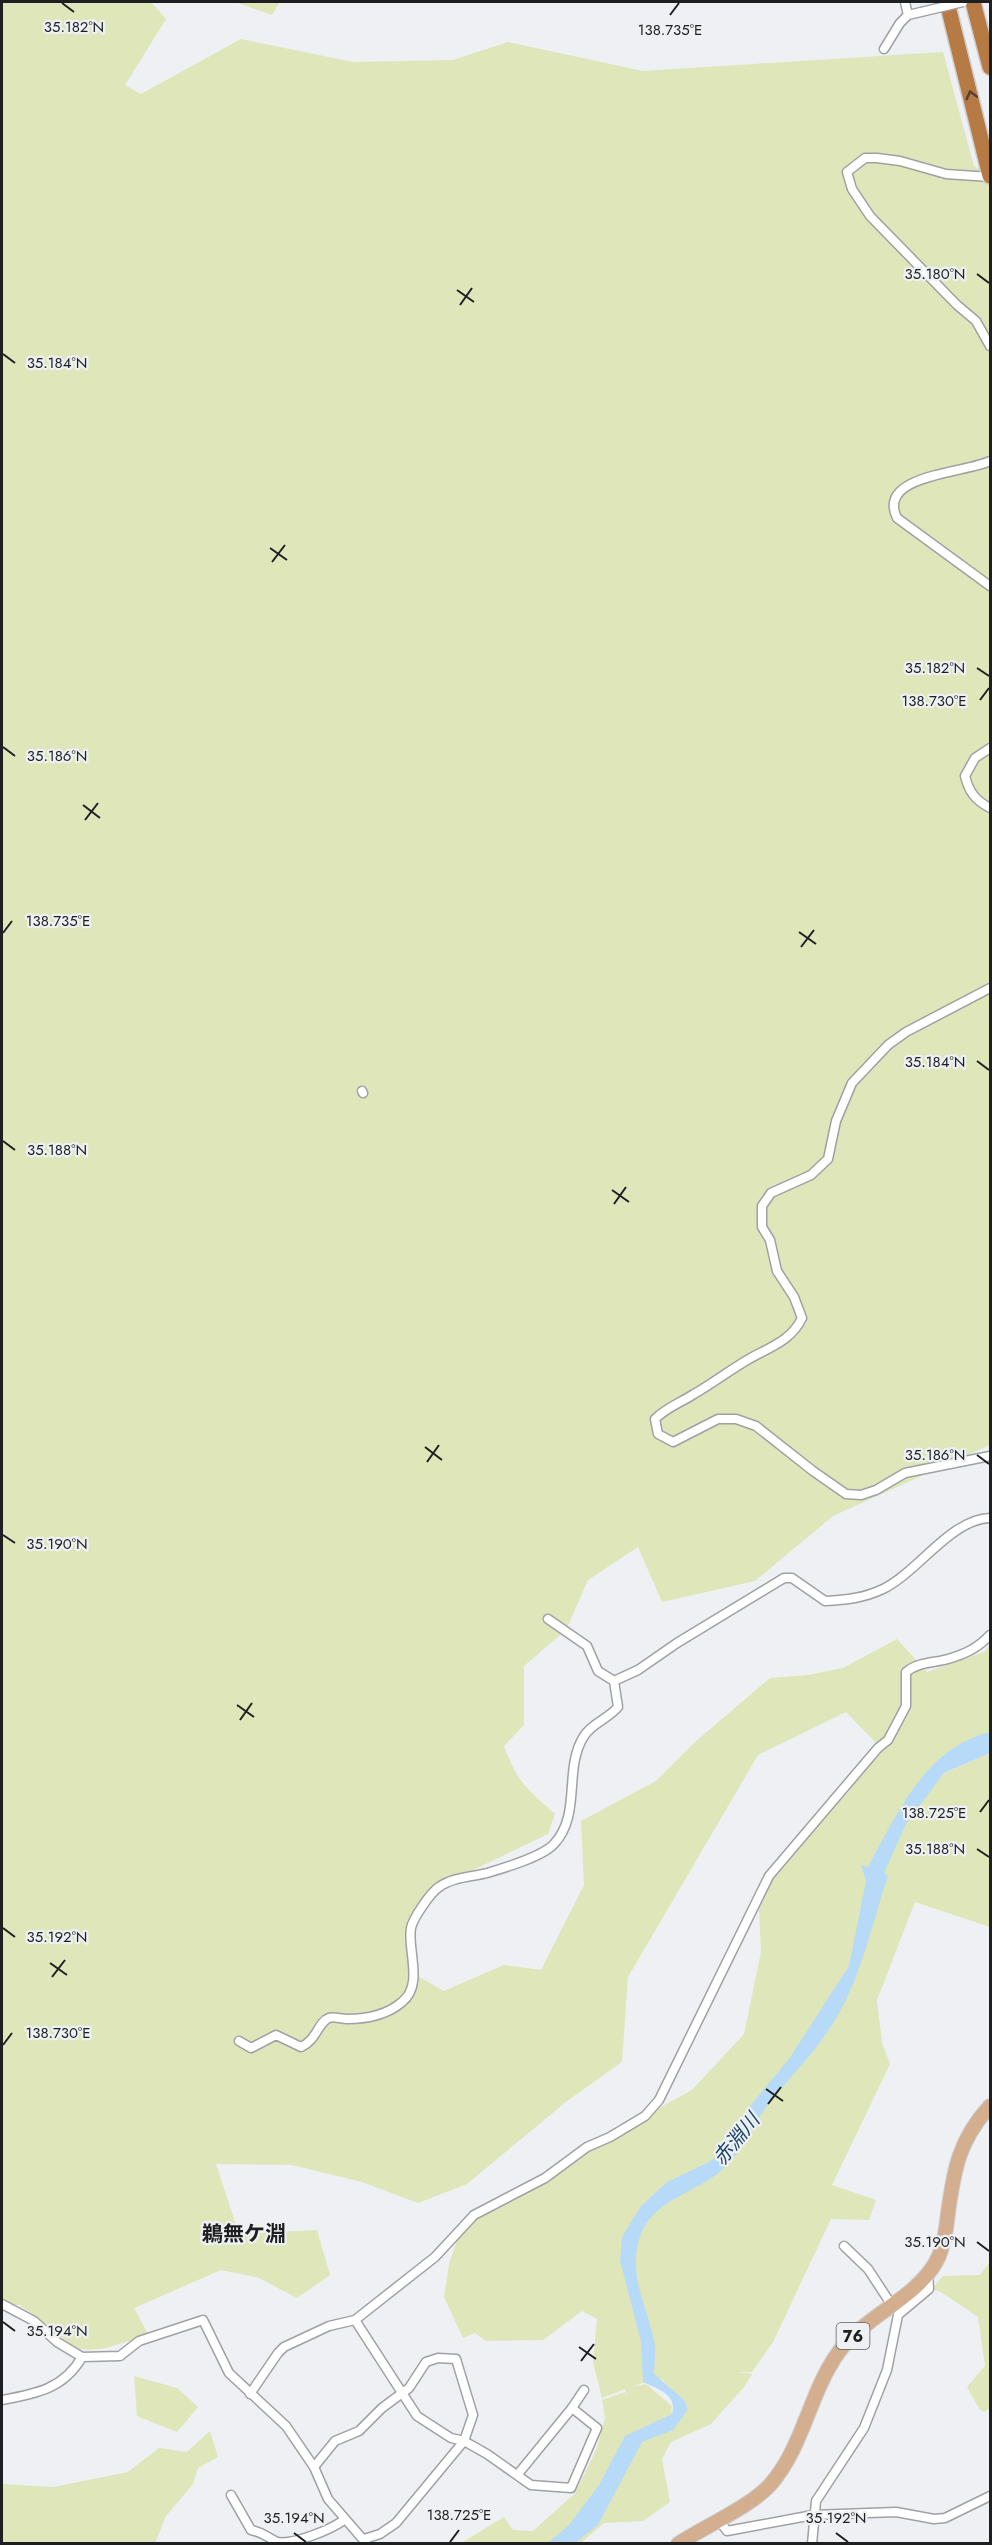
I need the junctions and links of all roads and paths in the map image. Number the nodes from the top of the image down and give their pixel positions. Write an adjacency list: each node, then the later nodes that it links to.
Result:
1 (905, 2): 5 (street)
2 (947, 2): 8 (highway, one-way to 2)
3 (963, 2): 5 (street, bridge)
4 (973, 2): 7 (highway)
5 (908, 15): 6 (street)
6 (885, 49)
7 (990, 67)
8 (990, 177): 9 (street)
9 (990, 346)
10 (990, 461): 11 (street)
11 (990, 586)
12 (990, 748): 13 (street)
13 (990, 808)
14 (990, 988): 15 (street)
15 (990, 1455)
16 (990, 1518): 19 (street)
17 (548, 1619): 19 (street)
18 (990, 1635): 26 (street)
19 (614, 1681): 20 (street)
20 (239, 2041)
21 (990, 2106): 23 (main road, 76)
22 (844, 2247): 25 (street)
23 (928, 2272): 25 (main road, 76); 38 (street)
24 (2, 2304): 27 (street)
25 (891, 2304): 39 (main road, 76)
26 (355, 2320): 29 (street); 30 (street)
27 (81, 2357): 30 (street); 31 (street)
28 (584, 2390): 32 (street)
29 (402, 2392): 33 (street); 33 (street); 34 (street)
30 (250, 2394): 34 (street)
31 (2, 2400)
32 (572, 2408): 35 (street); 35 (street)
33 (464, 2441): 35 (street); 42 (street)
34 (314, 2467): 40 (street)
35 (518, 2474)
36 (231, 2495): 43 (street)
37 (990, 2496): 38 (street)
38 (813, 2515): 39 (street); 45 (street)
39 (717, 2519): 41 (main road, 76)
40 (344, 2520): 42 (street); 43 (street)
41 (692, 2540): 44 (main road, 76)
42 (365, 2541)
43 (279, 2543)
44 (678, 2544)
45 (812, 2544)

